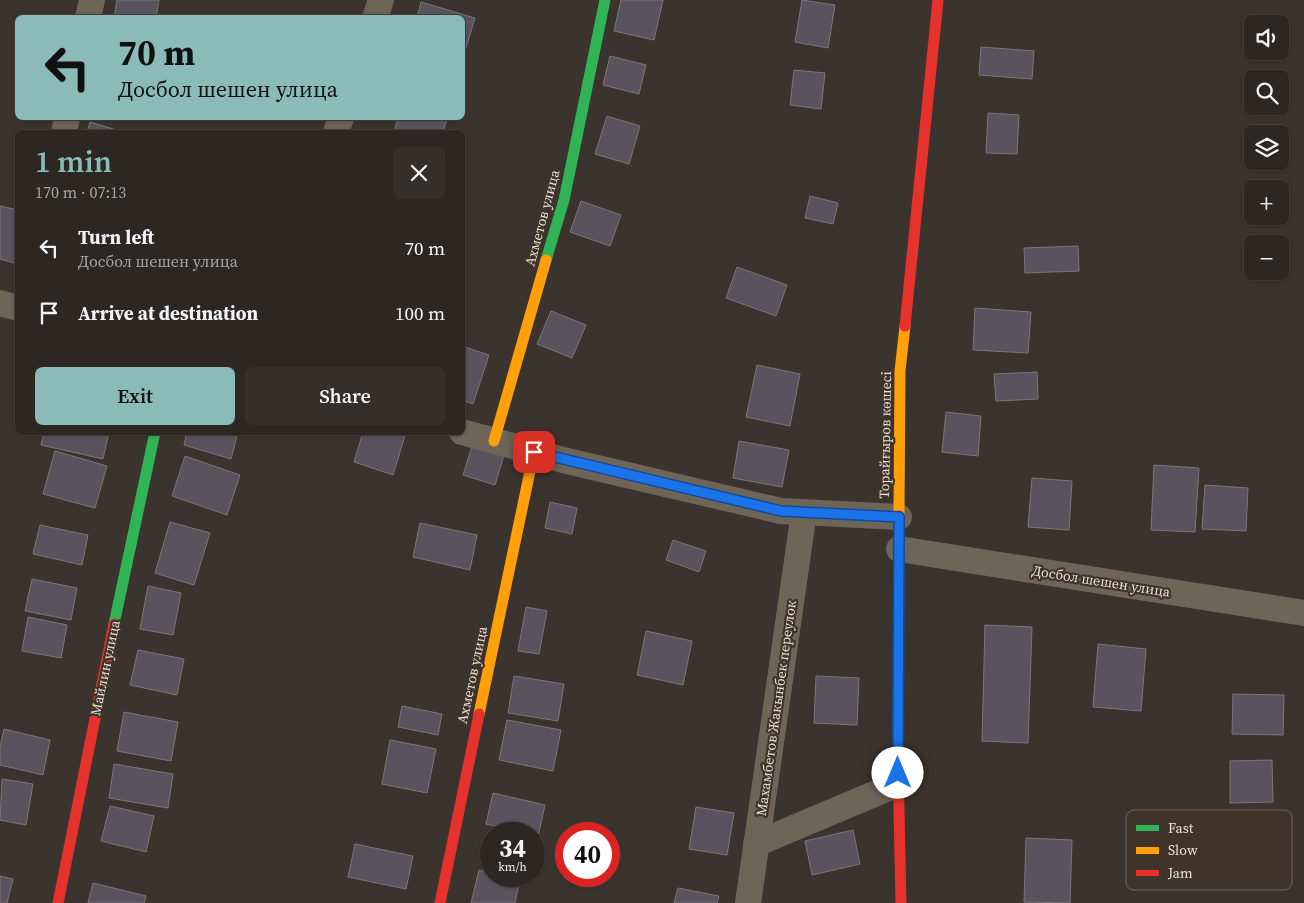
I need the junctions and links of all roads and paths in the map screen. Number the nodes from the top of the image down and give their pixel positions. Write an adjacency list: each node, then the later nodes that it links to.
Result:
1 (92, 0): 5 (street)
2 (380, 0): 6 (street)
3 (605, 0): 11 (street, Ахметов улица)
4 (938, 0): 14 (street, Торайғыров көшесі)
5 (89, 15)
6 (376, 15)
7 (0, 303): 8 (street)
8 (15, 307)
9 (465, 433): 11 (street)
10 (154, 435): 19 (street, Майлин улица)
11 (494, 441): 12 (street)
12 (534, 452): 13 (street); 20 (street, Ахметов улица)
13 (804, 512): 14 (street); 18 (street, Махамбетов Жакынбек переулок)
14 (899, 517): 15 (street, Торайғыров көшесі)
15 (899, 549): 16 (street, Досбол шешен улица); 17 (street, Торайғыров көшесі)
16 (1304, 613)
17 (898, 784): 18 (street); 22 (street, Торайғыров көшесі)
18 (756, 844): 21 (street, Махамбетов Жакынбек переулок)
19 (58, 903)
20 (440, 903)
21 (748, 903)
22 (901, 903)

